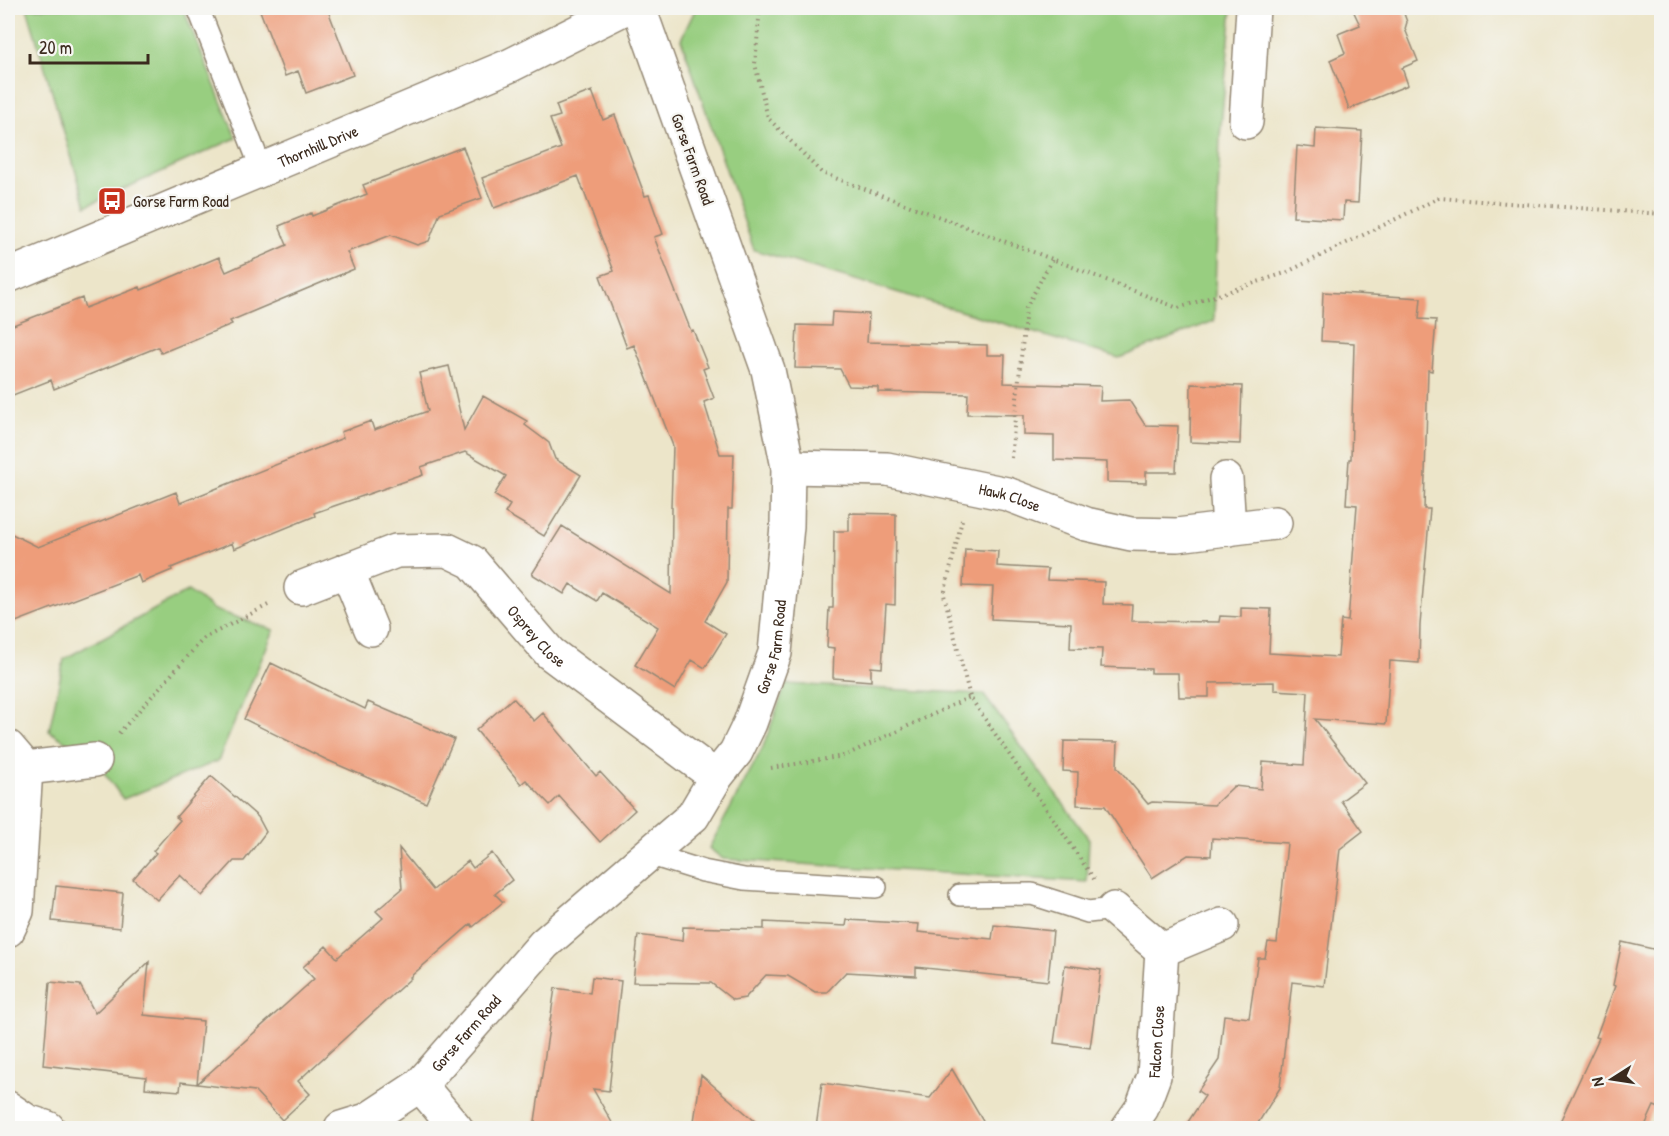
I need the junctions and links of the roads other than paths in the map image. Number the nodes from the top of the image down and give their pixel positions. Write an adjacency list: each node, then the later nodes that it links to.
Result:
1 (198, 8): 6 (lane)
2 (625, 8): 6 (street, Thornhill Drive)
3 (639, 8): 8 (street, Gorse Farm Road)
4 (1253, 8): 5 (street)
5 (1246, 122)
6 (262, 170): 7 (street, Thornhill Drive)
7 (8, 276)
8 (788, 467): 11 (street, Hawk Close); 17 (street, Gorse Farm Road)
9 (1226, 479): 11 (street)
10 (1275, 523): 11 (street, Hawk Close)
11 (1229, 529)
12 (347, 570): 13 (street, Osprey Close); 14 (street); 17 (street, Osprey Close)
13 (301, 588)
14 (371, 629)
15 (17, 758): 16 (street); 23 (street)
16 (94, 760)
17 (717, 777): 18 (street, Gorse Farm Road)
18 (648, 854): 19 (lane); 25 (street, Gorse Farm Road)
19 (876, 887)
20 (960, 895): 21 (lane)
21 (1114, 909): 24 (street)
22 (1222, 925): 24 (street)
23 (8, 930)
24 (1162, 950): 30 (street, Falcon Close)
25 (420, 1085): 28 (street, Gorse Farm Road); 29 (street)
26 (8, 1108): 27 (street)
27 (48, 1128)
28 (341, 1128)
29 (456, 1128)
30 (1128, 1128)

